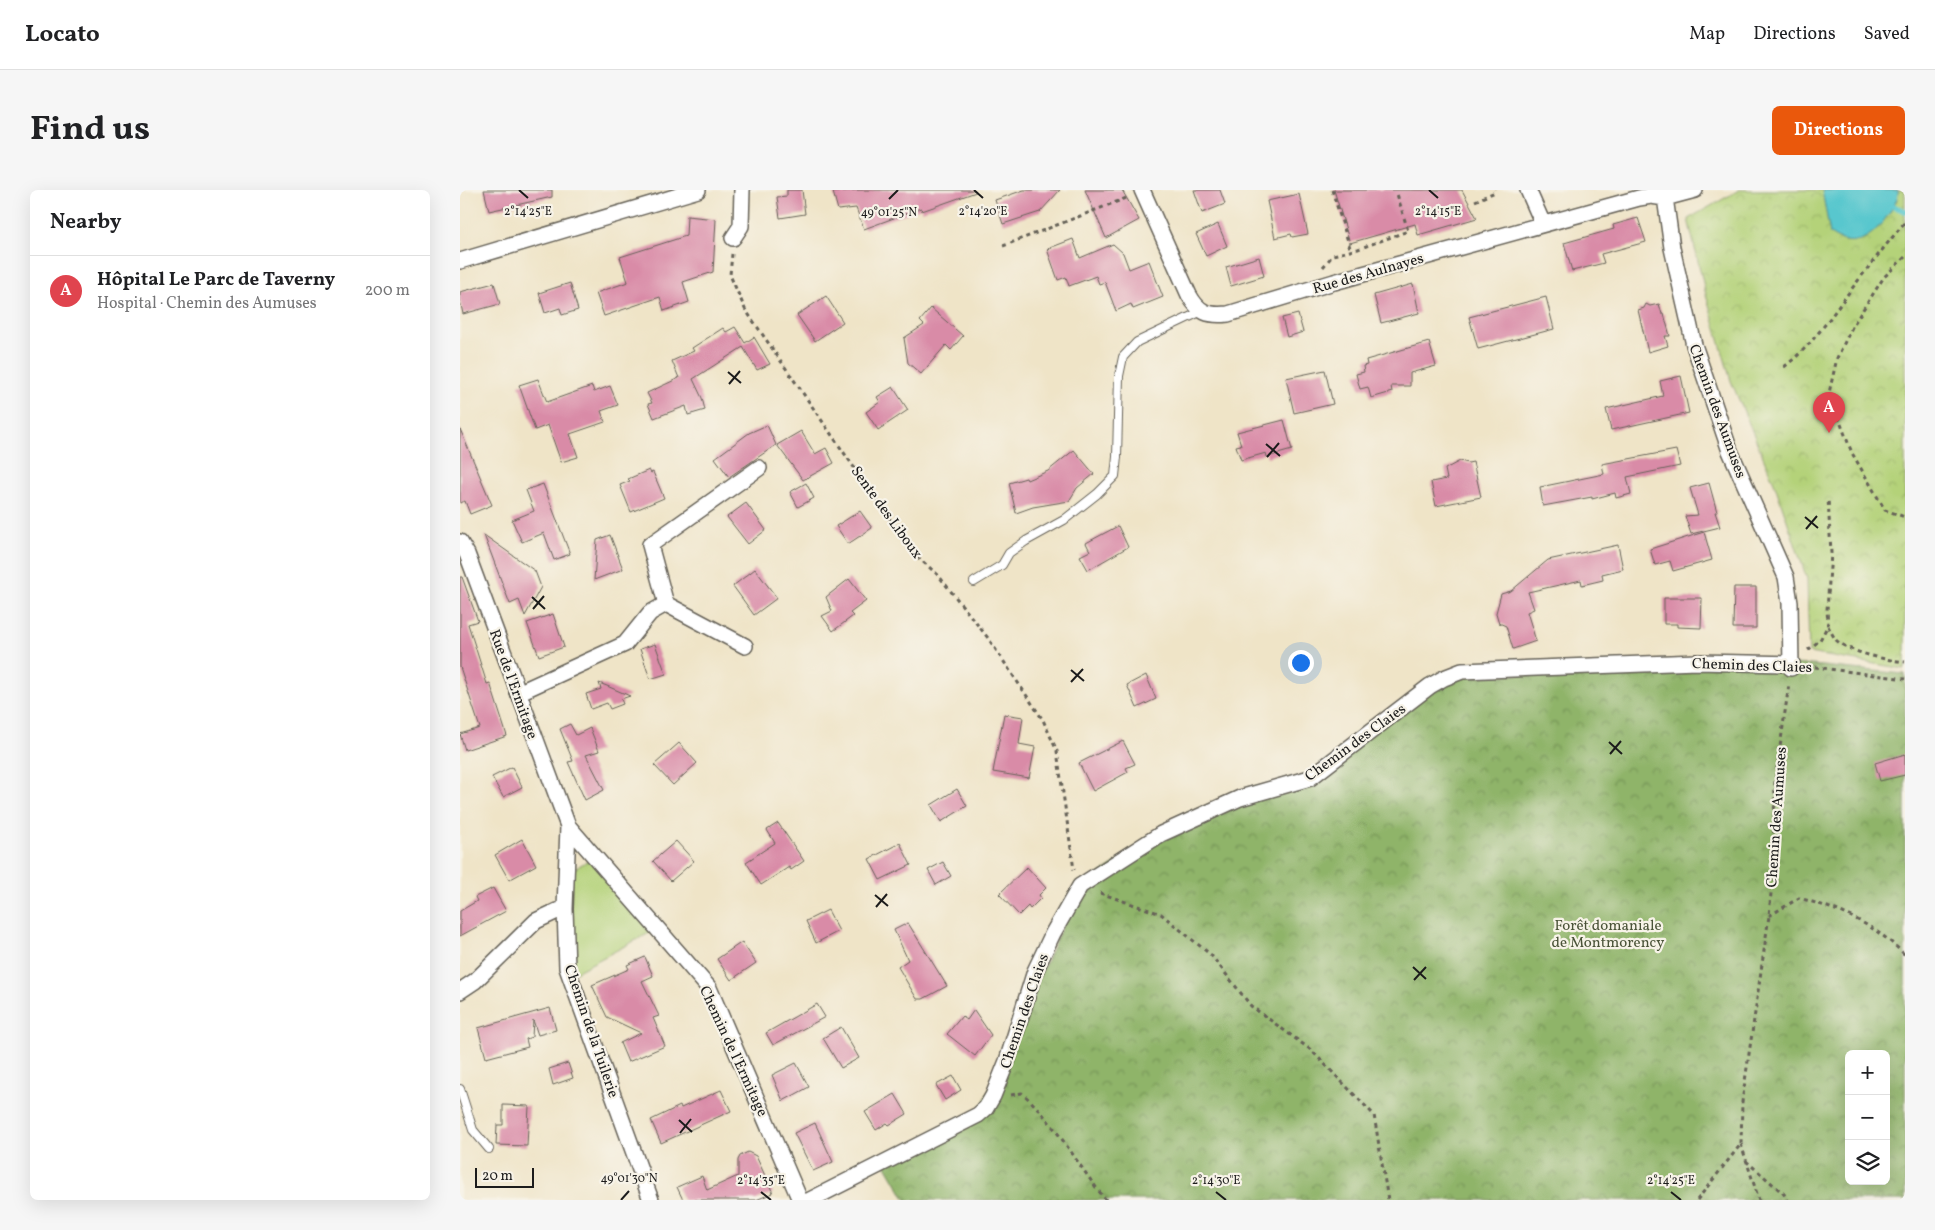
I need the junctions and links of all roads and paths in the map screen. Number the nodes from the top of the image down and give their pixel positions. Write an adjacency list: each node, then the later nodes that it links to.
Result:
1 (698, 190): 17 (street)
2 (742, 190): 13 (street)
3 (1332, 190): 15 (path)
4 (1494, 190): 10 (path)
5 (1528, 190): 12 (street)
6 (1695, 190): 9 (street, Rue des Aulnayes)
7 (1143, 191): 14 (path); 19 (street)
8 (1397, 194): 15 (path)
9 (1665, 194): 12 (street, Rue des Aulnayes); 30 (street, Chemin des Aumuses)
10 (1474, 201)
11 (1905, 222): 20 (path)
12 (1543, 224): 18 (street, Rue des Aulnayes)
13 (733, 238): 36 (path, Sente des Liboux)
14 (1003, 246)
15 (1350, 251): 18 (path)
16 (1905, 257): 23 (path)
17 (460, 260)
18 (1326, 285): 19 (street, Rue des Aulnayes)
19 (1202, 311): 25 (lane)
20 (1784, 367)
21 (759, 468): 26 (street)
22 (1828, 498): 27 (path)
23 (1905, 517)
24 (460, 542): 32 (street, Rue de l'Ermitage)
25 (974, 582)
26 (666, 604): 28 (street); 32 (street)
27 (1828, 625): 29 (path); 30 (path)
28 (745, 646)
29 (1905, 662)
30 (1791, 666): 31 (path, Chemin des Claies); 36 (street, Chemin des Claies); 38 (path, Chemin des Aumuses)
31 (1905, 679)
32 (518, 693): 33 (street, Rue de l'Ermitage)
33 (568, 826): 34 (street, Chemin de l'Ermitage); 35 (street, Chemin de la Tuilerie)
34 (592, 853): 35 (street); 47 (street, Chemin de l'Ermitage)
35 (566, 866): 37 (street, Chemin de la Tuilerie)
36 (1080, 886): 42 (street, Chemin des Claies); 50 (path)
37 (565, 909): 40 (street); 46 (street, Chemin de la Tuilerie)
38 (1769, 916): 39 (path); 43 (path, Chemin des Aumuses)
39 (1905, 955)
40 (460, 992)
41 (460, 1089): 44 (lane)
42 (993, 1096): 48 (street, Chemin des Claies); 49 (path)
43 (1741, 1144): 45 (path, Chemin des Aumuses); 51 (path)
44 (489, 1149)
45 (1746, 1160): 52 (path, Chemin des Aumuses); 53 (path)
46 (652, 1200)
47 (800, 1200)
48 (810, 1200)
49 (1106, 1200)
50 (1388, 1200)
51 (1697, 1200)
52 (1759, 1200)
53 (1787, 1200)

